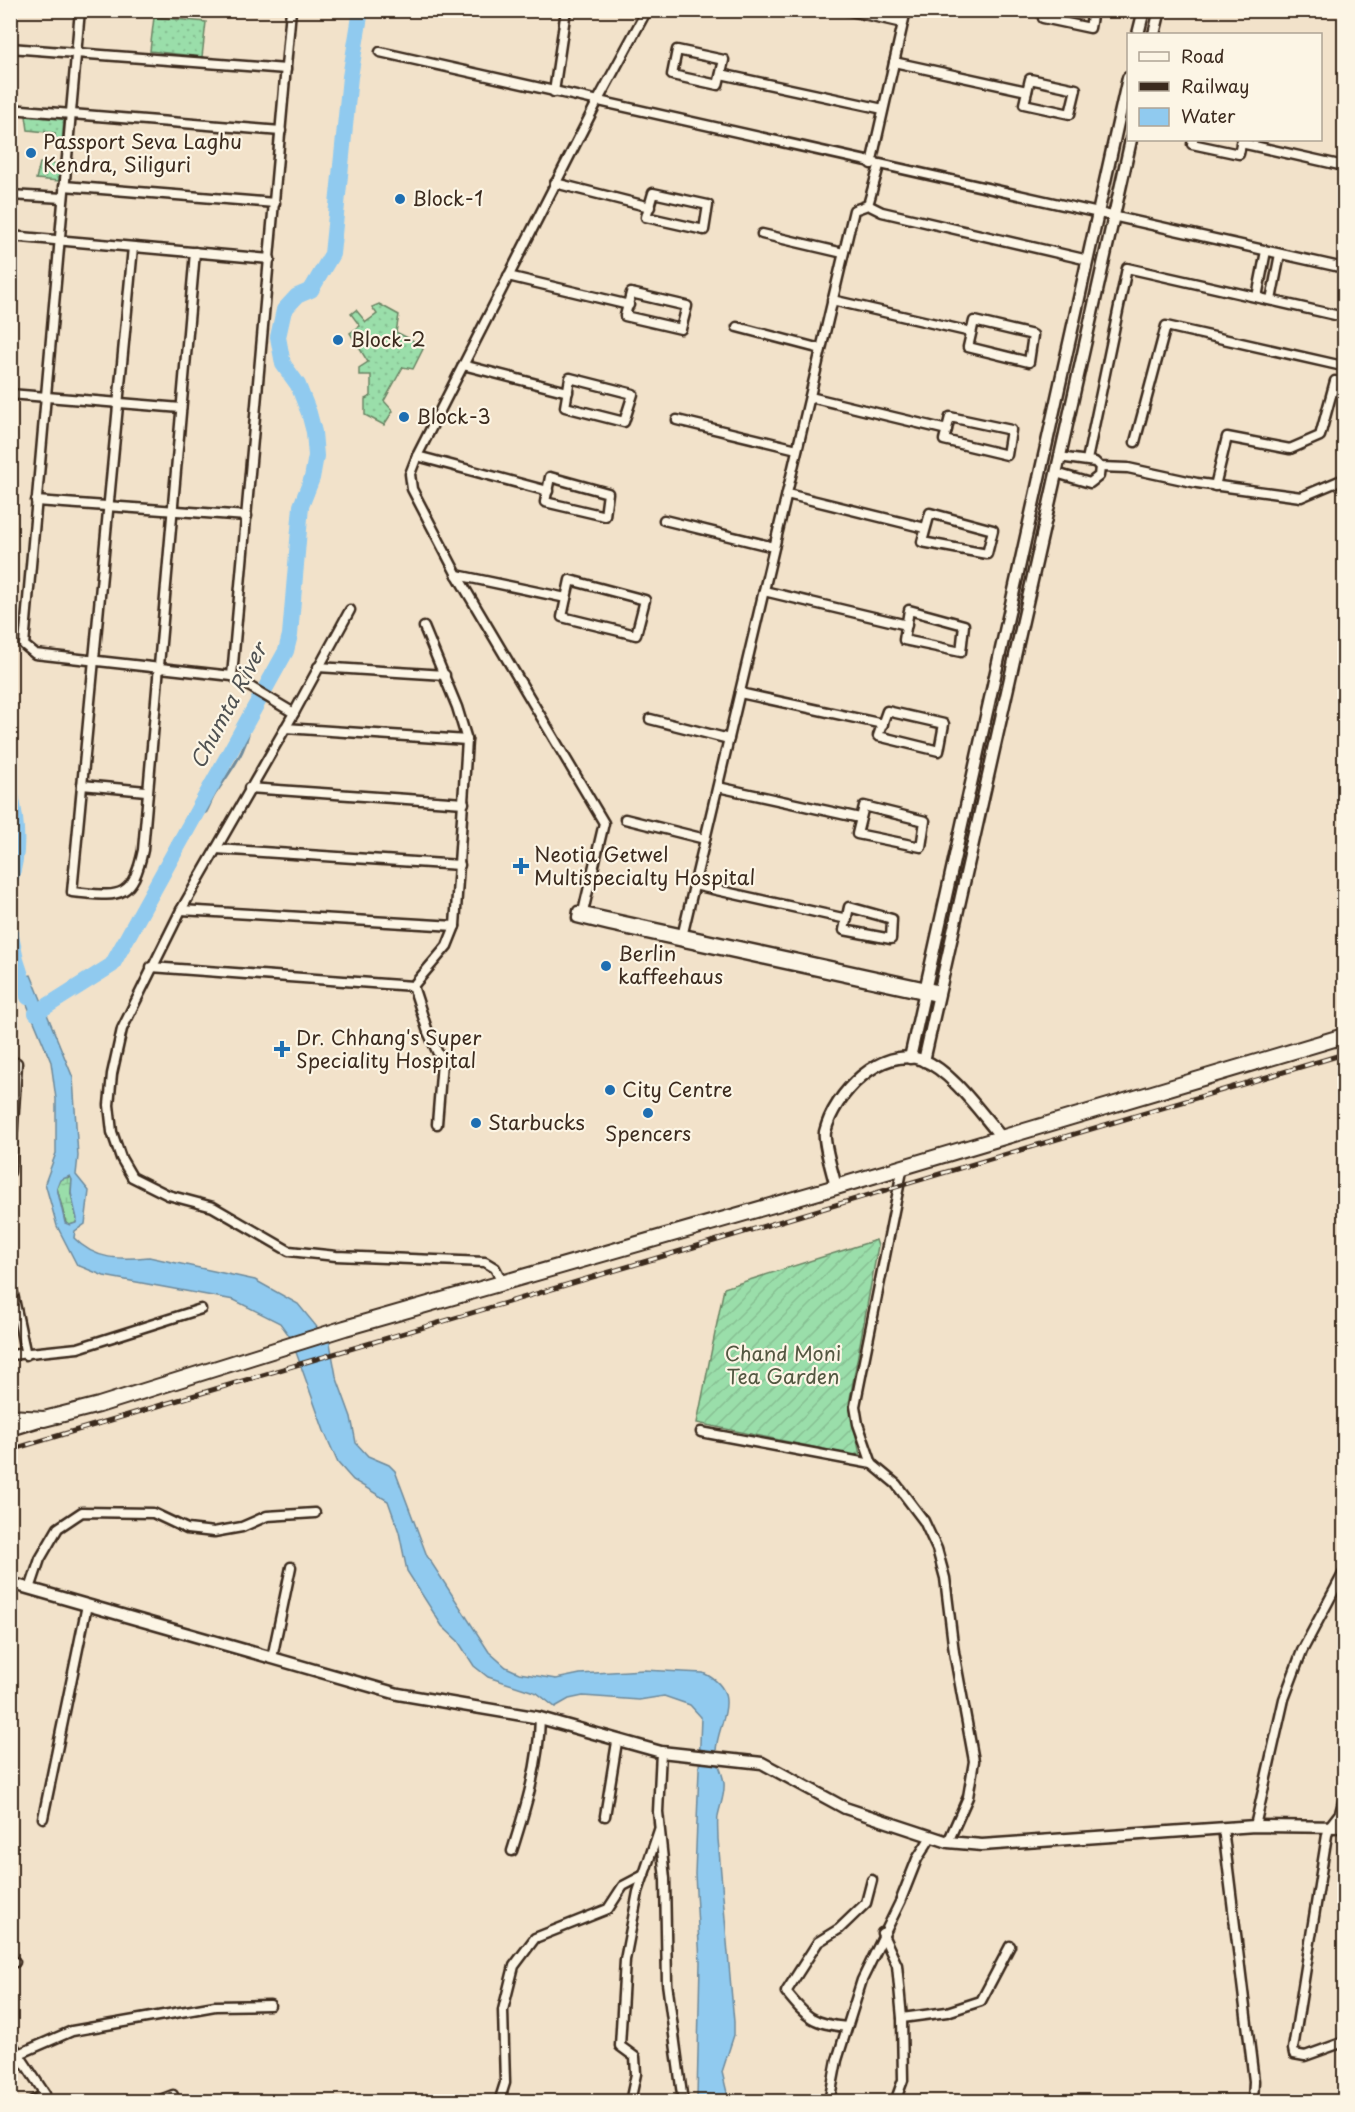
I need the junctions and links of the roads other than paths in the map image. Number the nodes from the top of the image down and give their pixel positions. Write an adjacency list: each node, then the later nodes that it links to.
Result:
1 (80, 10): 15 (street)
2 (291, 10): 18 (street)
3 (566, 10): 22 (street)
4 (647, 10): 23 (street)
5 (846, 10): 11 (street)
6 (906, 10): 11 (street)
7 (1045, 10): 8 (street)
8 (1094, 10)
9 (1143, 10): 12 (street)
10 (1160, 10): 13 (street)
11 (903, 23): 17 (street)
12 (1138, 33)
13 (1154, 33)
14 (10, 48): 15 (street)
15 (76, 51): 18 (street); 26 (street)
16 (380, 52): 22 (street)
17 (894, 63): 21 (street); 25 (street)
18 (286, 69): 27 (street)
19 (721, 74): 19 (street); 25 (street)
20 (1127, 83): 40 (street)
21 (1027, 91): 21 (street)
22 (554, 92): 23 (street)
23 (597, 102): 31 (street); 33 (street)
24 (10, 109): 26 (street)
25 (883, 109): 31 (street)
26 (70, 114): 27 (street); 34 (street)
27 (281, 131): 37 (street)
28 (1131, 141): 41 (street)
29 (1193, 141): 30 (street)
30 (1241, 141): 32 (street)
31 (875, 165): 38 (street); 40 (street)
32 (1344, 166)
33 (555, 183): 39 (street); 53 (street)
34 (64, 186): 36 (street); 37 (street)
35 (10, 195): 36 (street)
36 (63, 198): 44 (street)
37 (275, 202): 50 (street)
38 (868, 205): 48 (street); 51 (street)
39 (650, 207): 39 (street)
40 (1098, 214): 41 (street); 51 (street)
41 (1113, 217): 46 (street); 76 (street)
42 (762, 234): 48 (street)
43 (10, 236): 44 (street)
44 (59, 240): 45 (street); 68 (street)
45 (134, 247): 47 (street); 69 (street)
46 (1266, 251): 49 (street); 54 (street)
47 (195, 252): 50 (street); 70 (street)
48 (843, 253): 55 (street)
49 (1280, 254): 52 (street); 56 (street)
50 (270, 259): 87 (street)
51 (1088, 260): 126 (street)
52 (1344, 268)
53 (508, 276): 57 (street); 63 (street)
54 (1257, 297): 56 (street); 77 (street)
55 (832, 300): 60 (street); 61 (street)
56 (1271, 300): 58 (street)
57 (629, 305): 57 (street)
58 (1344, 317)
59 (737, 327): 61 (street)
60 (971, 332): 60 (street)
61 (821, 349): 67 (street)
62 (1344, 364): 73 (street)
63 (463, 365): 65 (street); 75 (street)
64 (1344, 383): 81 (street)
65 (568, 392): 65 (street)
66 (10, 394): 68 (street)
67 (810, 396): 72 (street); 74 (street)
68 (45, 397): 69 (street); 84 (street)
69 (119, 403): 70 (street); 85 (street)
70 (181, 408): 86 (street)
71 (677, 420): 74 (street)
72 (947, 430): 72 (street)
73 (1135, 442)
74 (797, 448): 83 (street)
75 (417, 456): 82 (street); 91 (street)
76 (1059, 458): 77 (street); 79 (street)
77 (1087, 460): 78 (street)
78 (1100, 467): 79 (street); 81 (street)
79 (1056, 472): 127 (street)
80 (1344, 479): 81 (street)
81 (1215, 486)
82 (548, 491): 82 (street)
83 (787, 494): 89 (street); 90 (street)
84 (36, 501): 85 (street); 97 (street)
85 (109, 506): 86 (street); 97 (street)
86 (171, 510): 87 (street); 98 (street)
87 (247, 516): 101 (street)
88 (664, 519): 90 (street)
89 (924, 528): 89 (street)
90 (774, 547): 92 (street)
91 (457, 574): 93 (street); 123 (street)
92 (764, 591): 95 (street); 102 (street)
93 (566, 598): 93 (street)
94 (350, 610): 99 (street)
95 (908, 624): 95 (street)
96 (424, 627): 100 (street)
97 (94, 659): 98 (street); 109 (street)
98 (158, 667): 101 (street); 112 (street)
99 (318, 667): 100 (street); 103 (street)
100 (445, 675): 108 (street)
101 (232, 676): 103 (street)
102 (740, 693): 105 (street); 107 (street)
103 (294, 713): 106 (street)
104 (650, 719): 107 (street)
105 (883, 724): 105 (street)
106 (285, 728): 108 (street); 111 (street)
107 (729, 739): 110 (street)
108 (466, 740): 113 (street)
109 (82, 785): 112 (street); 112 (street)
110 (718, 787): 114 (street); 116 (street)
111 (249, 789): 113 (street); 117 (street)
112 (146, 791)
113 (464, 802): 118 (street)
114 (860, 818): 114 (street)
115 (625, 819): 116 (street)
116 (705, 839): 119 (street)
117 (216, 849): 118 (street); 120 (street)
118 (460, 865): 122 (street)
119 (694, 885): 121 (street); 123 (street)
120 (181, 910): 122 (street); 124 (street)
121 (847, 919): 121 (street)
122 (455, 926): 125 (street)
123 (681, 937): 126 (street)
124 (151, 967): 125 (street); 138 (street)
125 (413, 986): 132 (street)
126 (925, 990): 127 (street); 129 (street)
127 (939, 993): 130 (street)
128 (1344, 1036): 133 (highway)
129 (910, 1058): 130 (street); 136 (street)
130 (924, 1060): 133 (street)
131 (10, 1062): 135 (street)
132 (438, 1124)
133 (1002, 1138): 134 (highway)
134 (903, 1166): 136 (highway); 146 (street)
135 (10, 1172)
136 (836, 1186): 138 (highway)
137 (10, 1280): 141 (street)
138 (503, 1283): 143 (highway)
139 (201, 1309): 141 (street)
140 (10, 1355): 141 (street)
141 (26, 1355)
142 (10, 1418): 143 (highway)
143 (44, 1419): 144 (street)
144 (10, 1430)
145 (701, 1432): 146 (street)
146 (872, 1464): 166 (street)
147 (315, 1513): 151 (street)
148 (291, 1567): 153 (street)
149 (1344, 1572): 160 (street)
150 (10, 1583): 151 (street)
151 (30, 1589): 152 (street)
152 (87, 1605): 153 (street); 159 (street)
153 (272, 1658): 154 (street)
154 (540, 1718): 155 (street); 167 (street)
155 (617, 1742): 156 (street); 158 (street)
156 (662, 1752): 161 (street); 165 (street)
157 (1344, 1798): 162 (street)
158 (605, 1816)
159 (44, 1818)
160 (1255, 1826): 162 (street); 164 (street)
161 (660, 1827): 168 (street); 183 (street)
162 (1329, 1827): 163 (street); 176 (street)
163 (1344, 1827)
164 (1223, 1828): 166 (street); 186 (street)
165 (932, 1837): 166 (street); 170 (street)
166 (948, 1842)
167 (512, 1851)
168 (644, 1875): 181 (street); 182 (street)
169 (872, 1880): 174 (street)
170 (882, 1933): 173 (street); 174 (street)
171 (1010, 1947): 173 (street)
172 (270, 2005): 177 (street)
173 (902, 2018): 185 (street)
174 (847, 2027): 184 (street)
175 (10, 2041): 177 (street)
176 (1344, 2042)
177 (19, 2054): 179 (street)
178 (172, 2095): 180 (street)
179 (31, 2102)
180 (155, 2102)
181 (499, 2102)
182 (630, 2102)
183 (683, 2102)
184 (829, 2102)
185 (895, 2102)
186 (1253, 2102)

